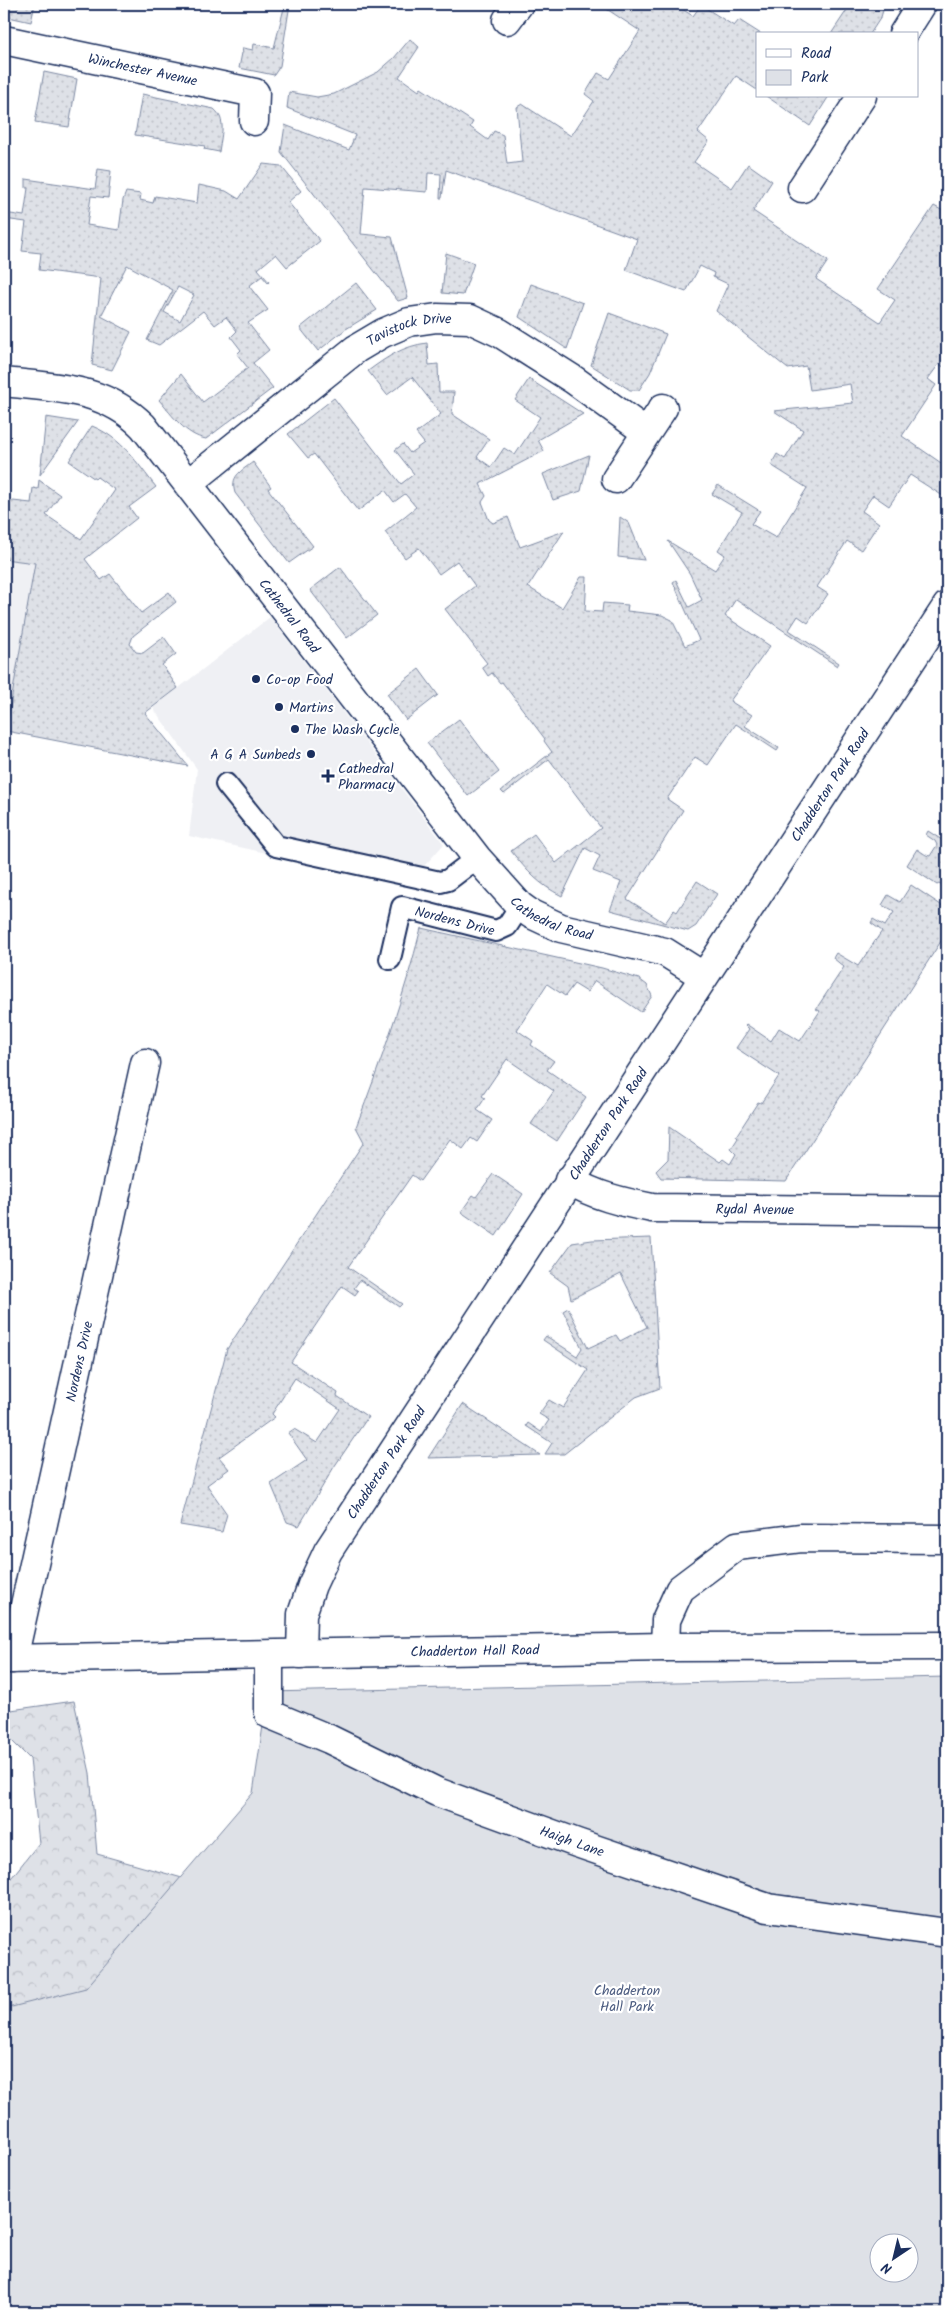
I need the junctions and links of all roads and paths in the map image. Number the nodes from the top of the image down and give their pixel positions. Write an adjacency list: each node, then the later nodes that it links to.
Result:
1 (922, 4): 2 (street)
2 (904, 32)
3 (4, 40): 5 (street, Winchester Avenue)
4 (861, 98): 6 (street)
5 (254, 121)
6 (802, 188)
7 (4, 382): 11 (street, Cathedral Road)
8 (663, 408): 9 (street)
9 (646, 432): 10 (street); 11 (street, Tavistock Drive)
10 (616, 479)
11 (189, 483): 14 (street, Cathedral Road)
12 (947, 606): 17 (street, Chadderton Park Road)
13 (226, 784): 14 (lane)
14 (477, 858): 15 (street, Cathedral Road)
15 (520, 906): 16 (lane, Nordens Drive); 17 (street, Cathedral Road)
16 (390, 959)
17 (703, 976): 19 (street, Chadderton Park Road)
18 (145, 1064): 26 (street, Nordens Drive)
19 (569, 1180): 20 (street, Rydal Avenue); 25 (street, Chadderton Park Road)
20 (947, 1211)
21 (947, 1539): 23 (street)
22 (947, 1646): 23 (street, Chadderton Hall Road)
23 (666, 1647): 25 (street, Chadderton Hall Road)
24 (269, 1654): 25 (street, Chadderton Hall Road); 26 (street, Chadderton Hall Road); 27 (street, Haigh Lane)
25 (301, 1654)
26 (8, 1659)
27 (947, 1933)

